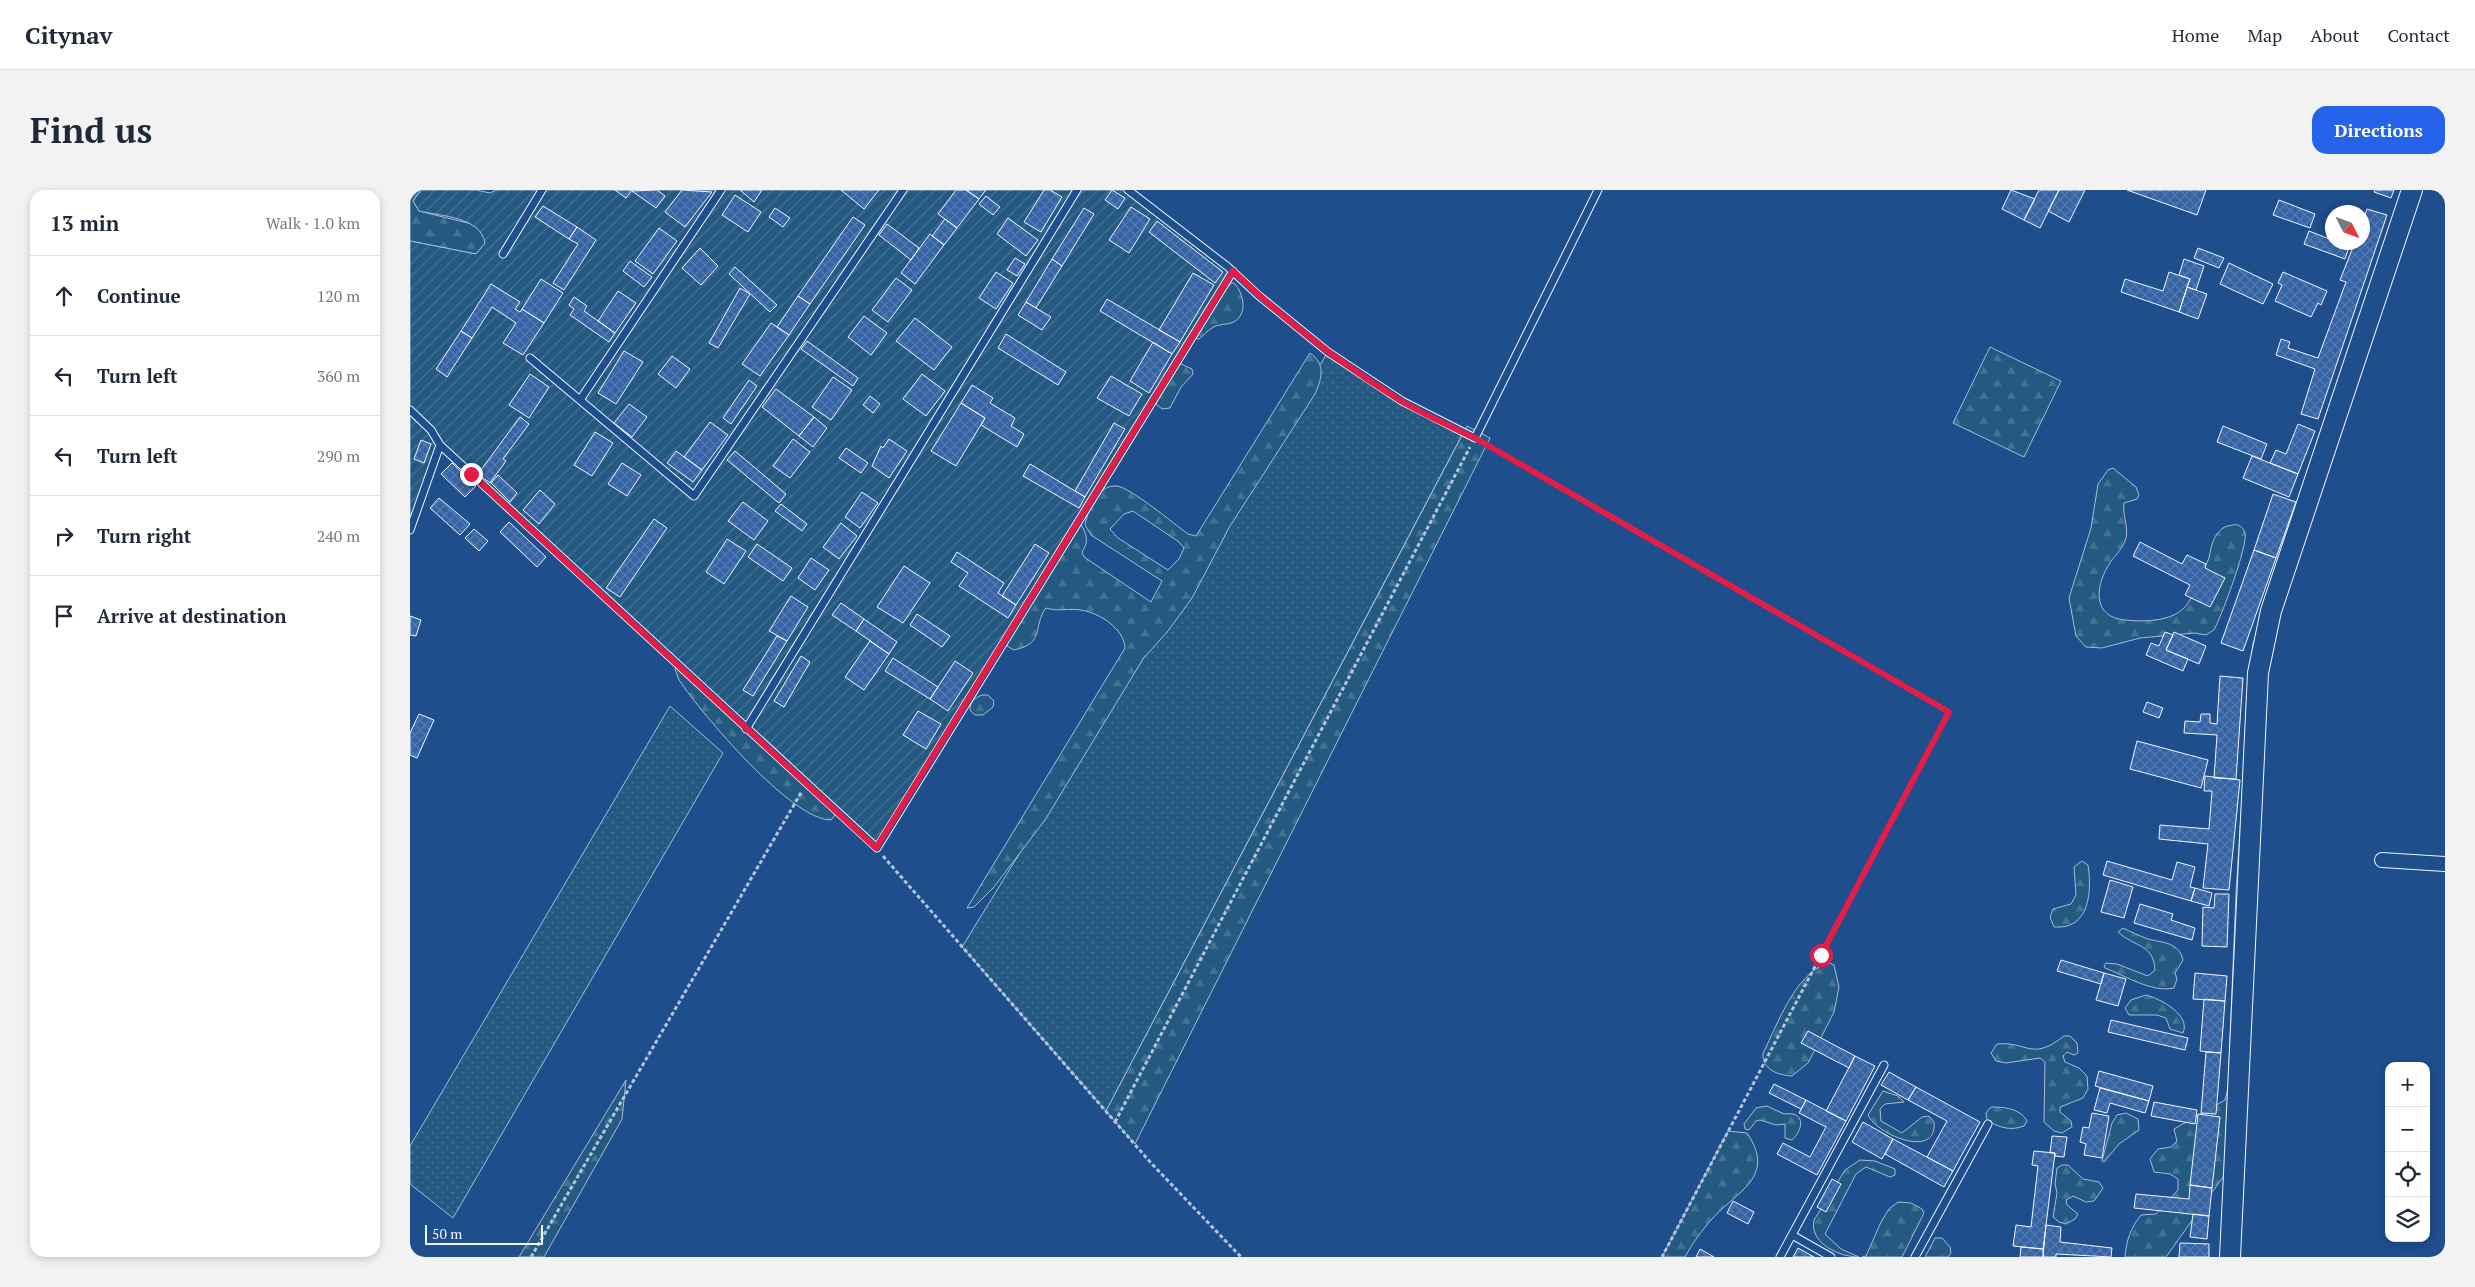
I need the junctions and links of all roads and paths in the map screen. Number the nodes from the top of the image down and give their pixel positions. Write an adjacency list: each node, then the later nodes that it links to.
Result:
1 (542, 190): 8 (lane)
2 (720, 190): 11 (lane)
3 (903, 190): 11 (lane)
4 (1077, 190): 16 (lane)
5 (1128, 190): 9 (lane)
6 (1598, 190): 13 (lane)
7 (2412, 190): 31 (main road)
8 (503, 254)
9 (1233, 271): 13 (lane); 18 (lane)
10 (530, 358): 11 (lane)
11 (580, 400)
12 (410, 410): 14 (lane)
13 (1475, 438): 22 (path); 27 (path)
14 (440, 445): 15 (lane); 16 (lane)
15 (410, 530)
16 (746, 729): 17 (lane)
17 (806, 784): 18 (lane); 25 (path)
18 (876, 848): 22 (path)
19 (2382, 860): 20 (street)
20 (2445, 864)
21 (1884, 1065): 24 (lane)
22 (1115, 1122): 26 (path)
23 (1988, 1124): 30 (lane)
24 (1792, 1235): 28 (lane); 29 (lane)
25 (531, 1257)
26 (1241, 1257)
27 (1662, 1257)
28 (1780, 1257)
29 (1831, 1257)
30 (1915, 1257)
31 (2230, 1257)

